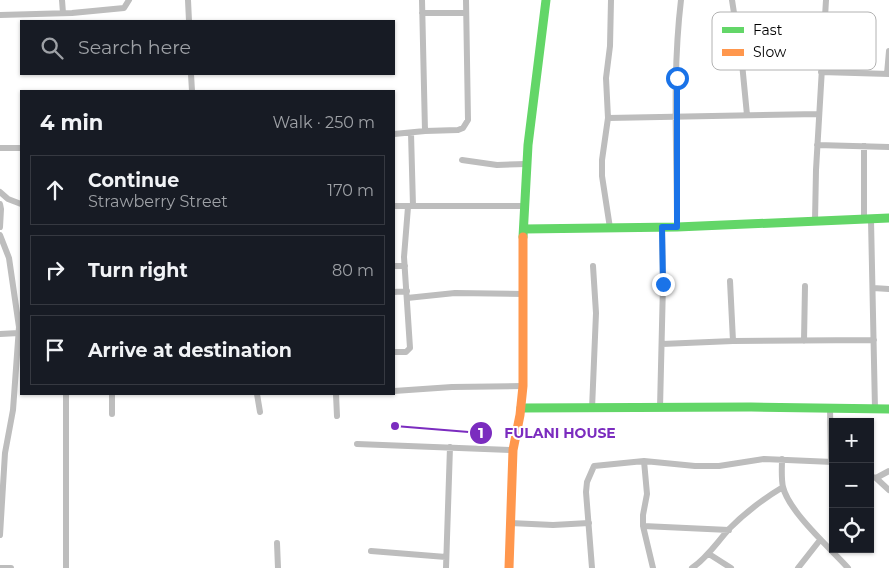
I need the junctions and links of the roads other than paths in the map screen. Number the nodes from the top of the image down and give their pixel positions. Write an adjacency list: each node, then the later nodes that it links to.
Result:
1 (62, 0): 9 (street)
2 (129, 0): 9 (street)
3 (188, 0): 13 (street)
4 (422, 0): 11 (street)
5 (466, 0): 10 (street)
6 (546, 0): 33 (street)
7 (611, 0): 23 (street)
8 (682, 0): 22 (street)
9 (64, 12): 12 (street)
10 (466, 13): 11 (street); 24 (street)
11 (422, 14): 24 (street)
12 (0, 15)
13 (189, 20)
14 (889, 51): 17 (street)
15 (743, 70): 21 (street)
16 (821, 72): 17 (street); 20 (street)
17 (888, 74)
18 (192, 75): 19 (street)
19 (192, 90)
20 (819, 114): 21 (street); 27 (street)
21 (747, 115): 22 (street)
22 (676, 117): 23 (street); 45 (street)
23 (608, 118): 47 (street)
24 (425, 131): 26 (street)
25 (395, 134): 26 (street)
26 (411, 134): 39 (street)
27 (817, 145): 28 (street); 42 (street)
28 (864, 146): 29 (street); 41 (street)
29 (889, 146)
30 (0, 148): 31 (street)
31 (20, 148)
32 (462, 160): 33 (street)
33 (526, 164): 38 (street)
34 (0, 192): 36 (street)
35 (0, 204): 43 (street)
36 (20, 204)
37 (395, 206): 39 (street)
38 (524, 206): 39 (street); 46 (street)
39 (411, 207): 50 (street)
40 (889, 218): 41 (street)
41 (868, 220): 42 (street); 54 (street)
42 (815, 221): 45 (street)
43 (0, 227)
44 (662, 227): 45 (street); 47 (street); 64 (street)
45 (677, 227)
46 (524, 228): 47 (street); 57 (street)
47 (610, 228)
48 (0, 235): 59 (street)
49 (395, 266): 50 (street)
50 (405, 266): 58 (street)
51 (594, 266): 75 (street)
52 (730, 281): 62 (street)
53 (805, 286): 63 (street)
54 (873, 288): 55 (street); 61 (street)
55 (889, 288)
56 (395, 292): 58 (street)
57 (524, 294): 58 (street); 66 (street)
58 (407, 295): 65 (street)
59 (20, 329): 60 (street); 97 (street)
60 (0, 334)
61 (874, 340): 63 (street); 76 (street)
62 (733, 341): 63 (street); 64 (street)
63 (804, 341)
64 (662, 344): 73 (street)
65 (395, 352)
66 (523, 386): 67 (street); 72 (street)
67 (395, 391)
68 (66, 395): 105 (street)
69 (112, 395): 79 (street)
70 (257, 395): 78 (street)
71 (336, 395): 80 (street)
72 (521, 408): 75 (street); 84 (street)
73 (660, 408): 74 (street); 75 (street)
74 (830, 408): 76 (street); 81 (street)
75 (592, 409)
76 (875, 409): 77 (street)
77 (889, 410)
78 (260, 412)
79 (112, 414)
80 (337, 416)
81 (830, 418)
82 (357, 444): 83 (street)
83 (450, 447): 84 (street); 102 (street)
84 (513, 450): 93 (street)
85 (782, 459): 86 (street); 87 (street); 91 (street)
86 (644, 461): 94 (street); 95 (street)
87 (829, 462)
88 (889, 471): 89 (street)
89 (874, 477)
90 (874, 478): 92 (street)
91 (783, 487): 96 (street); 98 (street)
92 (889, 490)
93 (510, 523): 94 (street); 108 (street)
94 (589, 523): 109 (street)
95 (643, 526): 96 (street); 110 (street)
96 (729, 530): 101 (street)
97 (0, 534)
98 (820, 540): 113 (street); 114 (street)
99 (277, 543): 106 (street)
100 (371, 552): 102 (street)
101 (709, 554): 111 (street); 112 (street)
102 (446, 557): 107 (street)
103 (0, 568): 104 (street)
104 (12, 568)
105 (66, 568)
106 (278, 568)
107 (446, 568)
108 (509, 568)
109 (592, 568)
110 (653, 568)
111 (692, 568)
112 (731, 568)
113 (798, 568)
114 (848, 568)

